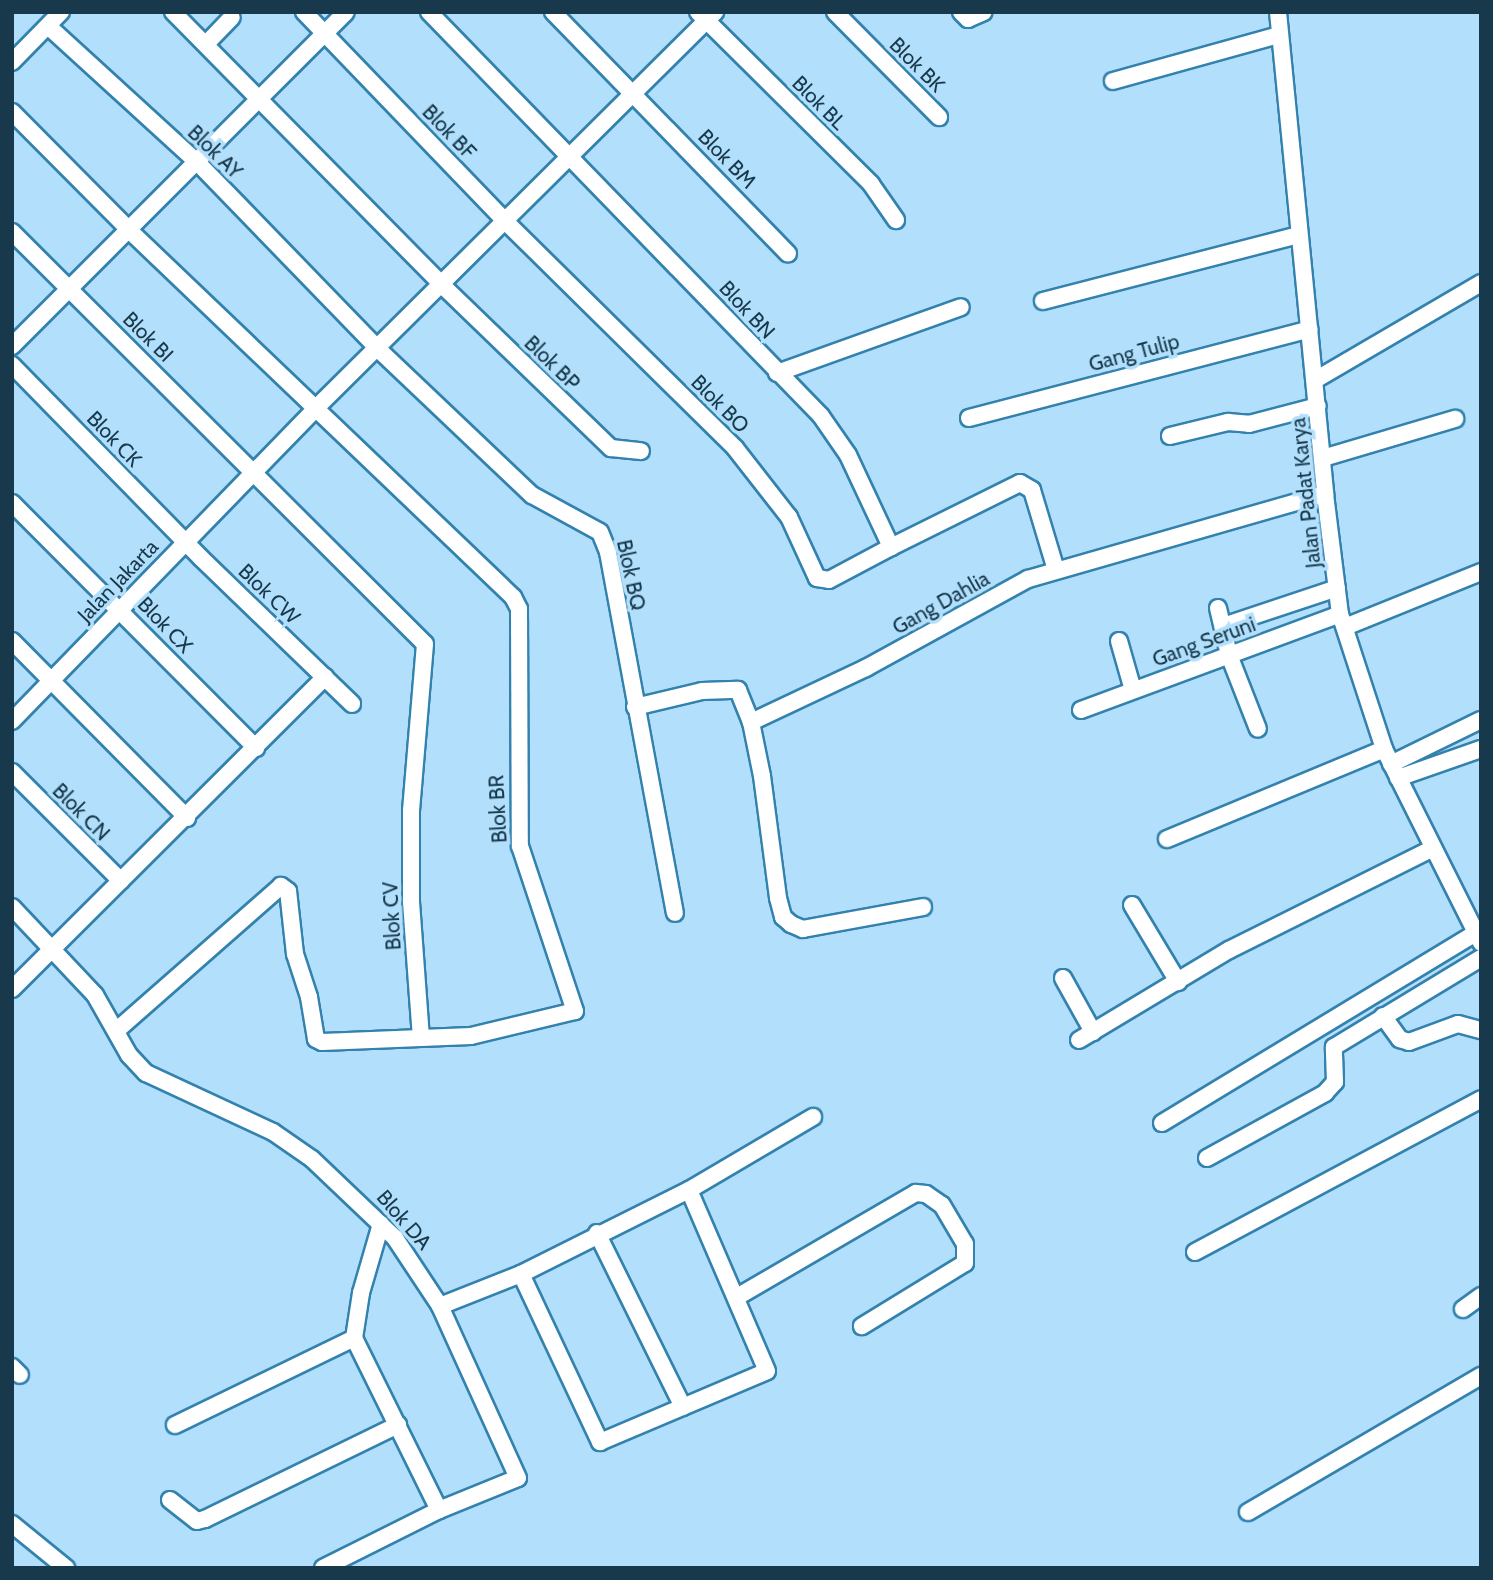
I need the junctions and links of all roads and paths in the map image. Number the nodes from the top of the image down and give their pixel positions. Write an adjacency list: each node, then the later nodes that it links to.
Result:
1 (61, 12): 13 (street)
2 (173, 12): 16 (street, Blok BP)
3 (304, 12): 14 (street, Blok BF)
4 (346, 12): 14 (street)
5 (429, 12): 23 (street, Blok BN)
6 (553, 12): 19 (street, Blok BM)
7 (835, 12): 22 (street, Blok BK)
8 (984, 12): 11 (street)
9 (1278, 12): 15 (street, Jalan Padat Karya)
10 (707, 15): 19 (street, Jalan Jakarta); 25 (street, Blok BL)
11 (965, 16)
12 (232, 17): 16 (street)
13 (48, 26): 17 (street); 24 (street, Blok AY)
14 (326, 34): 20 (street); 26 (street, Blok BF)
15 (1279, 35): 18 (street); 29 (street, Jalan Padat Karya)
16 (206, 44): 20 (street, Blok BP)
17 (12, 62)
18 (1113, 81)
19 (635, 93): 23 (street, Jalan Jakarta); 30 (street, Blok BM)
20 (258, 96): 24 (street); 32 (street, Blok BP)
21 (12, 112): 27 (street)
22 (939, 117)
23 (571, 160): 26 (street, Jalan Jakarta); 40 (street, Blok BN)
24 (198, 163): 27 (street); 38 (street, Blok AY)
25 (896, 220)
26 (506, 222): 32 (street, Jalan Jakarta); 53 (street, Blok BO)
27 (130, 231): 33 (street); 43 (street)
28 (12, 232): 33 (street, Blok BI)
29 (1299, 235): 34 (street); 36 (street, Jalan Padat Karya)
30 (788, 254)
31 (1481, 284): 41 (street)
32 (442, 285): 38 (street, Jalan Jakarta); 47 (street, Blok BP)
33 (69, 289): 37 (street); 49 (street, Blok BI)
34 (1043, 301)
35 (961, 307): 40 (street)
36 (1310, 329): 41 (street, Jalan Padat Karya); 44 (street, Gang Tulip)
37 (12, 346)
38 (378, 348): 43 (street, Jalan Jakarta); 69 (street, Blok BQ)
39 (12, 365): 52 (street, Blok CK)
40 (777, 373): 53 (street, Blok BN)
41 (1315, 380): 42 (street, Jalan Padat Karya)
42 (1318, 406): 46 (street); 48 (street, Jalan Padat Karya)
43 (315, 409): 49 (street, Jalan Jakarta); 97 (street, Blok BR)
44 (969, 418)
45 (1455, 419): 48 (street)
46 (1170, 436)
47 (641, 452)
48 (1323, 458): 50 (street, Jalan Padat Karya)
49 (255, 472): 52 (street, Jalan Jakarta); 63 (street, Blok BI)
50 (1325, 494): 54 (street, Gang Dahlia); 56 (street, Jalan Padat Karya)
51 (12, 503): 58 (street, Blok CX)
52 (185, 542): 58 (street, Jalan Jakarta); 65 (street, Blok CW)
53 (891, 547): 54 (street)
54 (1056, 570): 73 (street, Gang Dahlia)
55 (1481, 572): 59 (street, Gang Seruni)
56 (1337, 588): 59 (street, Jalan Padat Karya); 60 (street)
57 (1218, 608): 60 (street)
58 (120, 609): 66 (street, Jalan Jakarta); 75 (street, Blok CX)
59 (1343, 620): 64 (street, Gang Seruni); 77 (street, Jalan Padat Karya)
60 (1223, 626): 64 (street)
61 (12, 641): 66 (street)
62 (1119, 641): 67 (street)
63 (425, 644): 97 (street, Blok CV)
64 (1229, 655): 67 (street, Gang Seruni); 74 (street)
65 (325, 677): 68 (street, Blok CW); 75 (street)
66 (51, 680): 71 (street, Jalan Jakarta); 79 (street)
67 (1133, 690): 70 (street, Gang Seruni)
68 (352, 704)
69 (635, 707): 73 (street); 86 (street, Blok BQ)
70 (1082, 709)
71 (12, 720)
72 (1481, 720): 77 (street)
73 (751, 722): 85 (street)
74 (1258, 729)
75 (256, 748): 79 (street)
76 (1481, 749): 77 (street)
77 (1391, 764): 80 (street); 81 (street, Jalan Padat Karya)
78 (12, 772): 82 (street, Blok CN)
79 (187, 818): 82 (street)
80 (1167, 839)
81 (1432, 849): 87 (street, Jalan Padat Karya); 91 (street)
82 (121, 881): 88 (street)
83 (1132, 905): 91 (street)
84 (12, 907): 88 (street, Blok DA)
85 (923, 907)
86 (675, 913)
87 (1478, 938): 94 (street)
88 (53, 947): 92 (street); 95 (street, Blok DA)
89 (1481, 958): 93 (street)
90 (1063, 978): 91 (street)
91 (1178, 982)
92 (12, 989)
93 (1383, 1016): 96 (street); 98 (street)
94 (1321, 1026): 98 (street); 101 (street)
95 (117, 1030): 97 (street); 104 (street, Blok DA)
96 (1481, 1030)
97 (421, 1038)
98 (1334, 1047): 102 (street)
99 (1481, 1099): 106 (street)
100 (813, 1117): 103 (street)
101 (1162, 1123)
102 (1207, 1158)
103 (689, 1190): 105 (street); 109 (street)
104 (381, 1224): 110 (street, Blok DA); 113 (street)
105 (597, 1233): 107 (street); 115 (street)
106 (1195, 1252)
107 (521, 1274): 110 (street); 115 (street)
108 (1481, 1296): 111 (street)
109 (737, 1297): 112 (street); 115 (street)
110 (440, 1306): 119 (street, Blok DA)
111 (1463, 1309)
112 (862, 1326)
113 (354, 1338): 116 (street); 117 (street)
114 (1481, 1376): 120 (street)
115 (683, 1407)
116 (175, 1425)
117 (398, 1425): 118 (street); 119 (street)
118 (170, 1500)
119 (439, 1510): 123 (street)
120 (1248, 1511)
121 (12, 1524): 122 (street)
122 (66, 1568)
123 (323, 1568)

